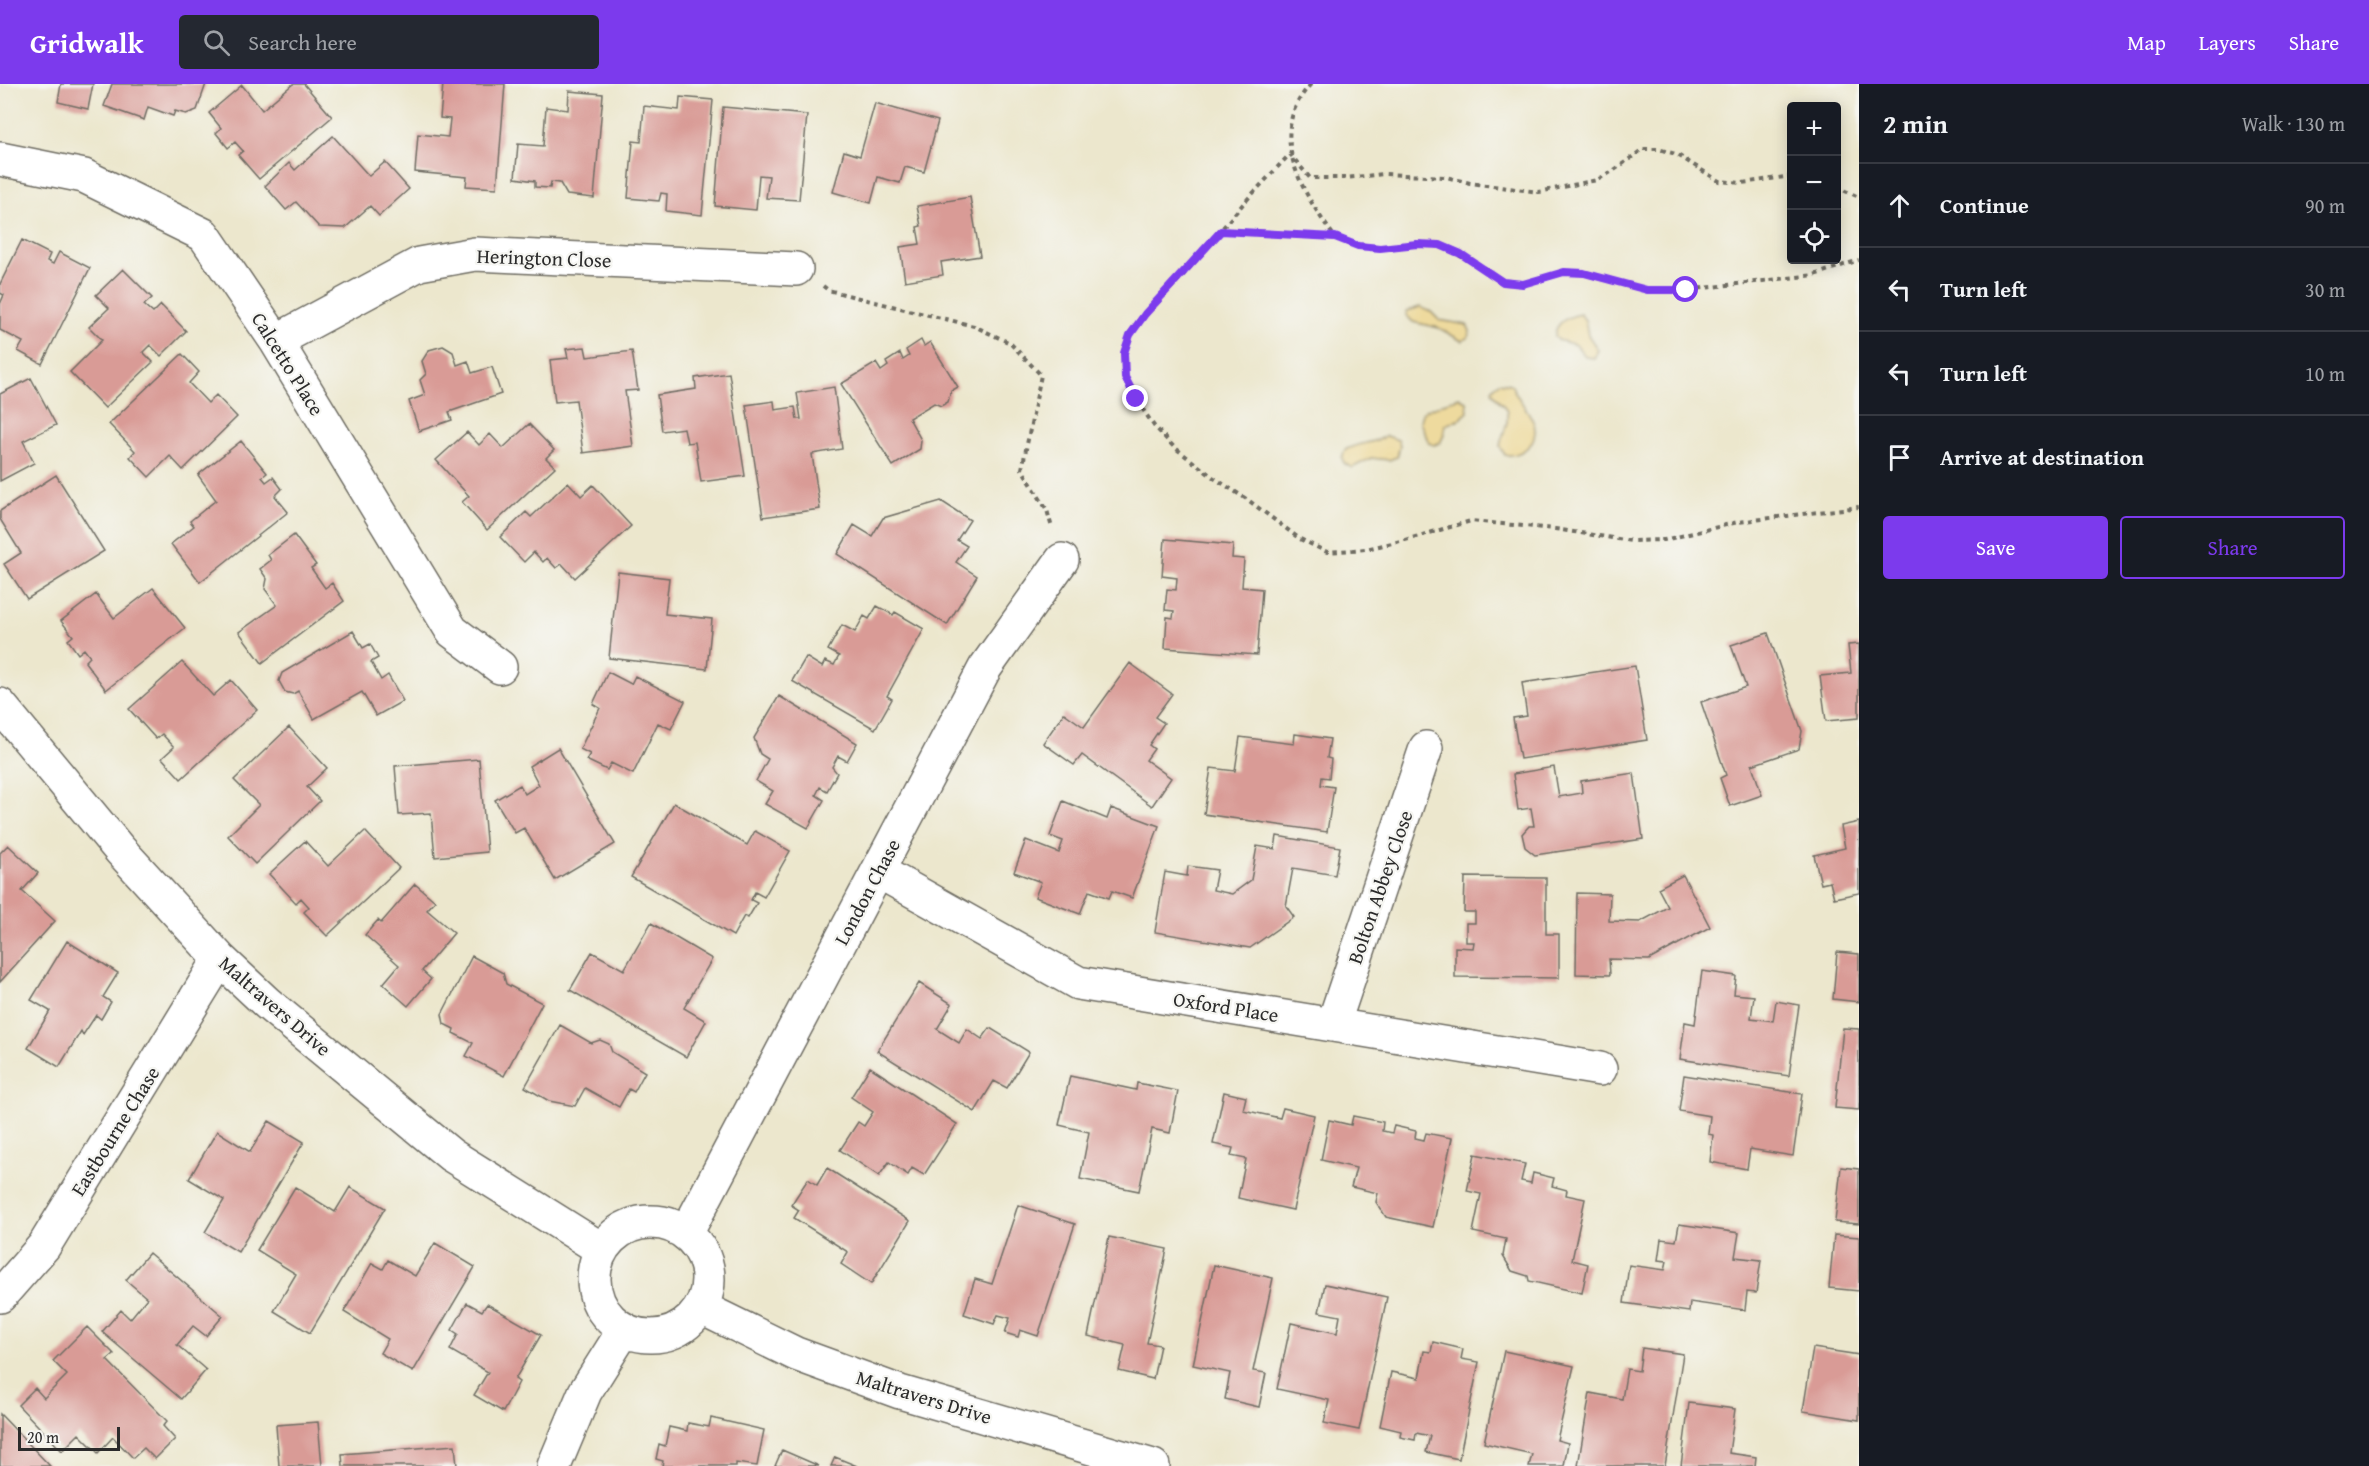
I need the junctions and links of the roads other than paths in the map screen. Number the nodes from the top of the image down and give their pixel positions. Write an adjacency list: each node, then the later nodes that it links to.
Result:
1 (0, 159): 3 (street, Calcetto Place)
2 (796, 269): 3 (street, Herington Close)
3 (276, 341): 5 (street, Calcetto Place)
4 (1062, 560): 8 (street, London Chase)
5 (500, 667)
6 (0, 705): 9 (street, Maltravers Drive)
7 (1426, 748): 10 (street, Bolton Abbey Close)
8 (878, 871): 10 (street, Oxford Place); 12 (street, London Chase)
9 (220, 959): 13 (street, Maltravers Drive); 14 (street, Eastbourne Chase)
10 (1333, 1025): 11 (street, Oxford Place)
11 (1600, 1069)
12 (687, 1232): 13 (street); 15 (street)
13 (601, 1250): 16 (street)
14 (0, 1296)
15 (702, 1308): 16 (street); 17 (street, Maltravers Drive)
16 (624, 1330): 18 (street)
17 (1137, 1464)
18 (554, 1466)

